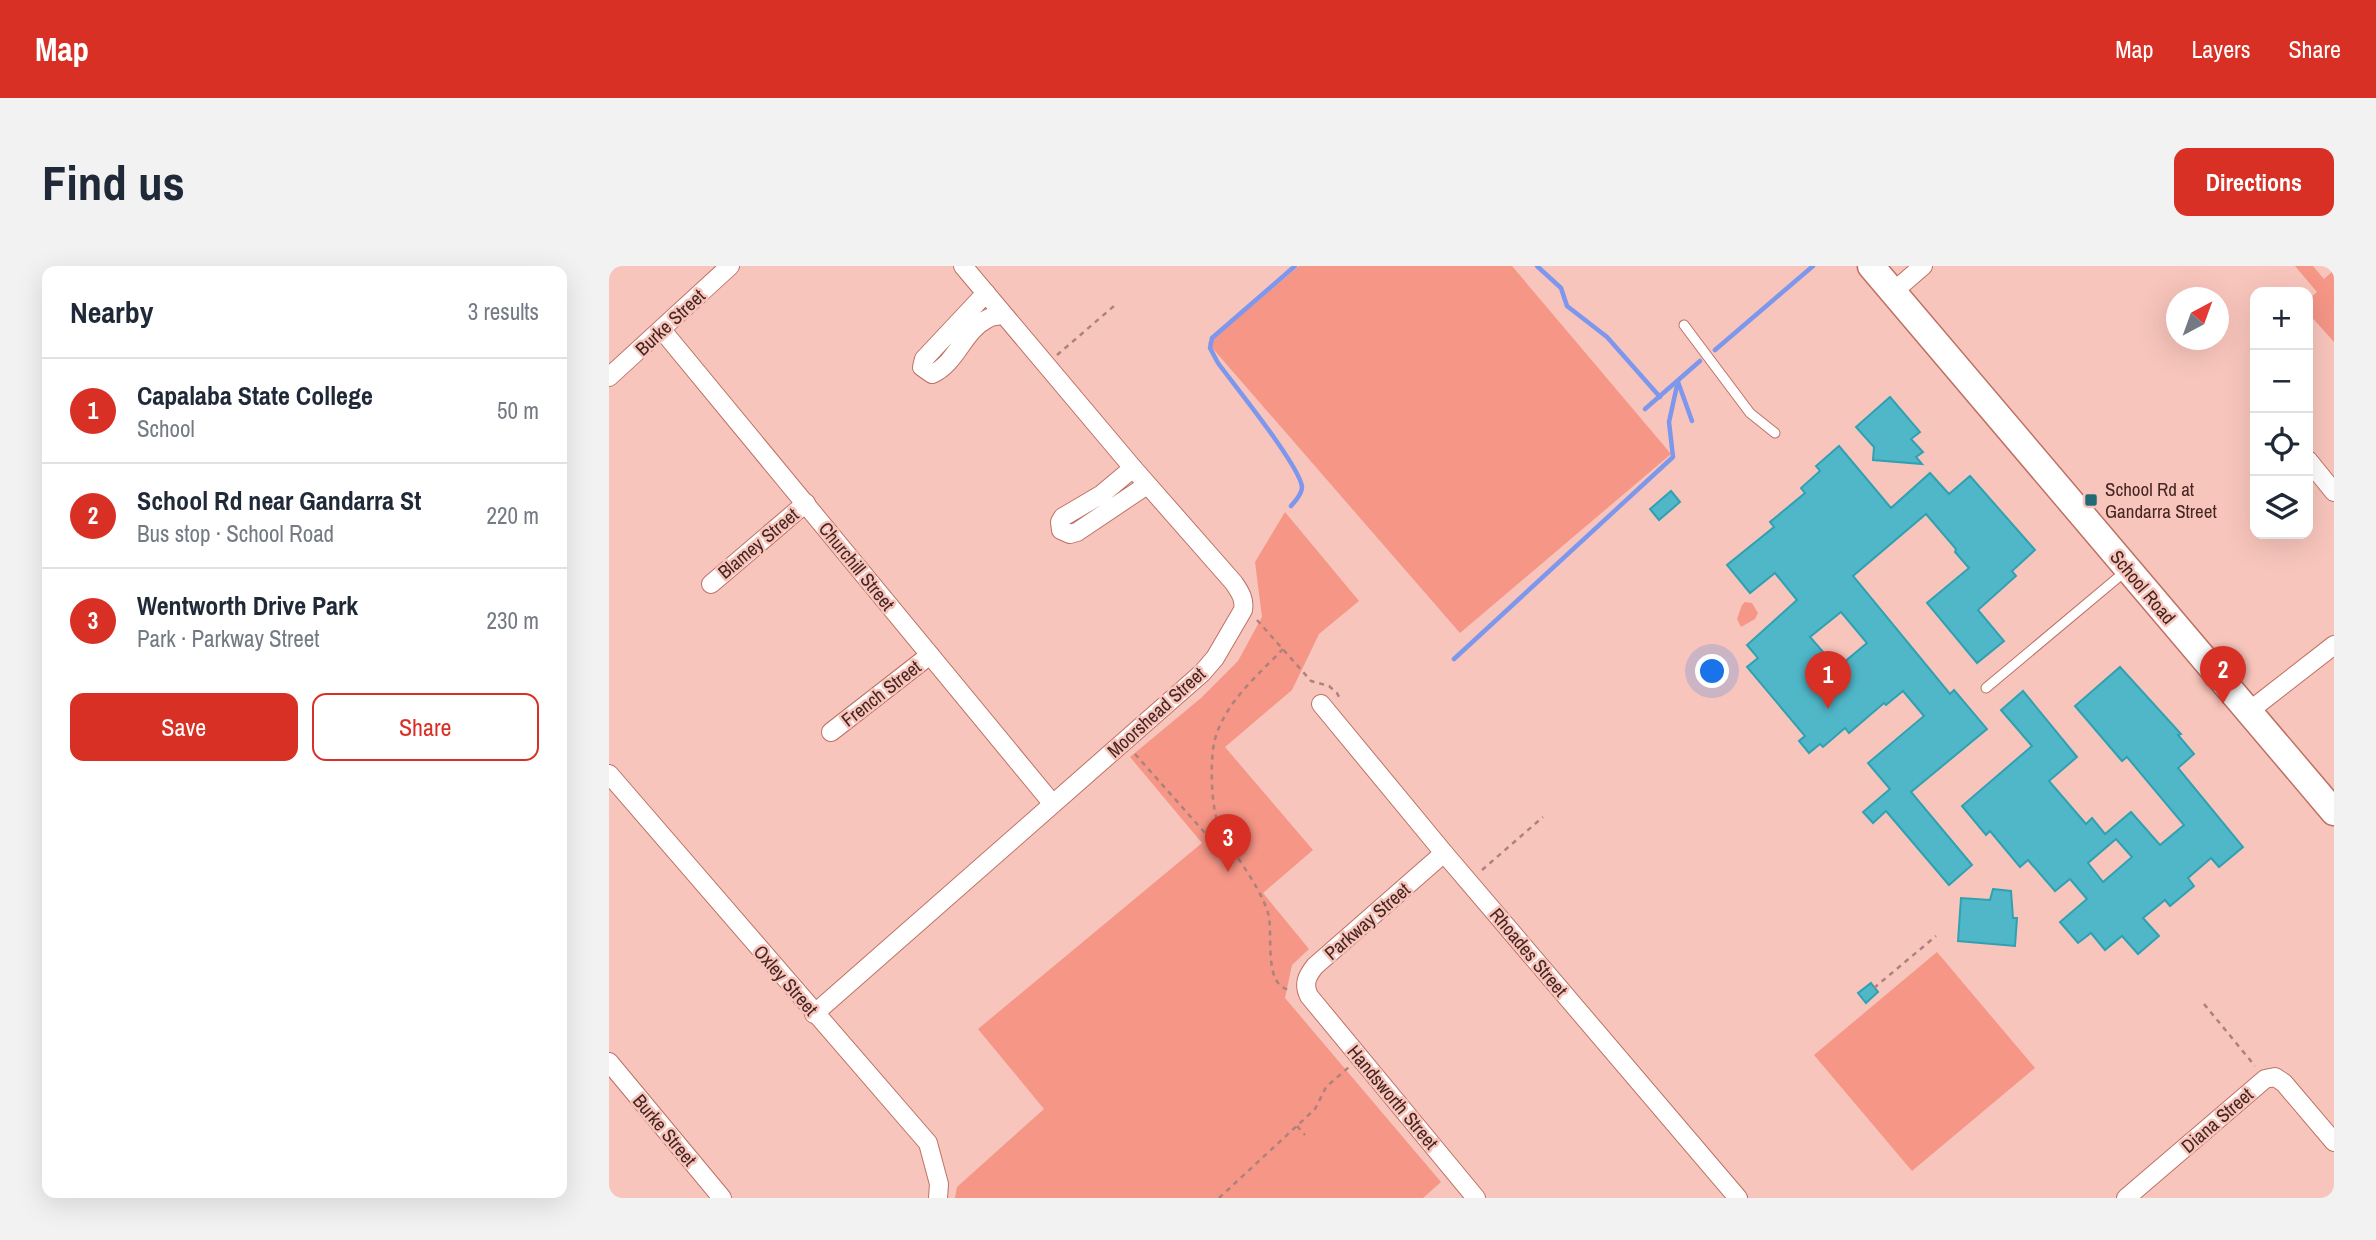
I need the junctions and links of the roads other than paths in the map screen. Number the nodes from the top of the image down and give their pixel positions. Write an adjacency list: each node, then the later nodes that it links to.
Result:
1 (730, 266): 9 (street, Burke Street)
2 (963, 266): 6 (street, Moorshead Street)
3 (1871, 266): 5 (street, School Road)
4 (1923, 266): 5 (street)
5 (1893, 292): 17 (street, School Road)
6 (986, 293): 7 (street, Moorshead Street); 7 (street)
7 (1003, 315): 13 (street, Moorshead Street)
8 (1684, 325): 11 (lane)
9 (662, 330): 10 (street, Burke Street); 16 (street, Churchill Street)
10 (609, 377)
11 (1775, 433)
12 (2313, 466): 15 (street)
13 (1133, 468): 14 (street, Moorshead Street); 14 (street)
14 (1147, 485): 26 (street, Moorshead Street)
15 (2334, 492)
16 (806, 503): 18 (street, Blamey Street); 20 (street, Churchill Street)
17 (2128, 569): 21 (lane); 23 (street, School Road)
18 (711, 584)
19 (2334, 646): 23 (street)
20 (930, 655): 24 (street, French Street); 26 (street, Churchill Street)
21 (1986, 688)
22 (1321, 704): 28 (street, Rhoades Street)
23 (2248, 712): 27 (street, School Road)
24 (831, 732)
25 (609, 774): 30 (street, Oxley Street)
26 (1052, 803): 30 (street, Moorshead Street)
27 (2334, 812)
28 (1444, 853): 29 (street, Parkway Street); 37 (street, Rhoades Street)
29 (1309, 996): 36 (street, Handsworth Street)
30 (814, 1014): 35 (street, Oxley Street)
31 (609, 1062): 34 (street, Burke Street)
32 (2334, 1142): 33 (street, Diana Street)
33 (2135, 1195)
34 (722, 1198)
35 (938, 1198)
36 (1476, 1198)
37 (1738, 1198)

